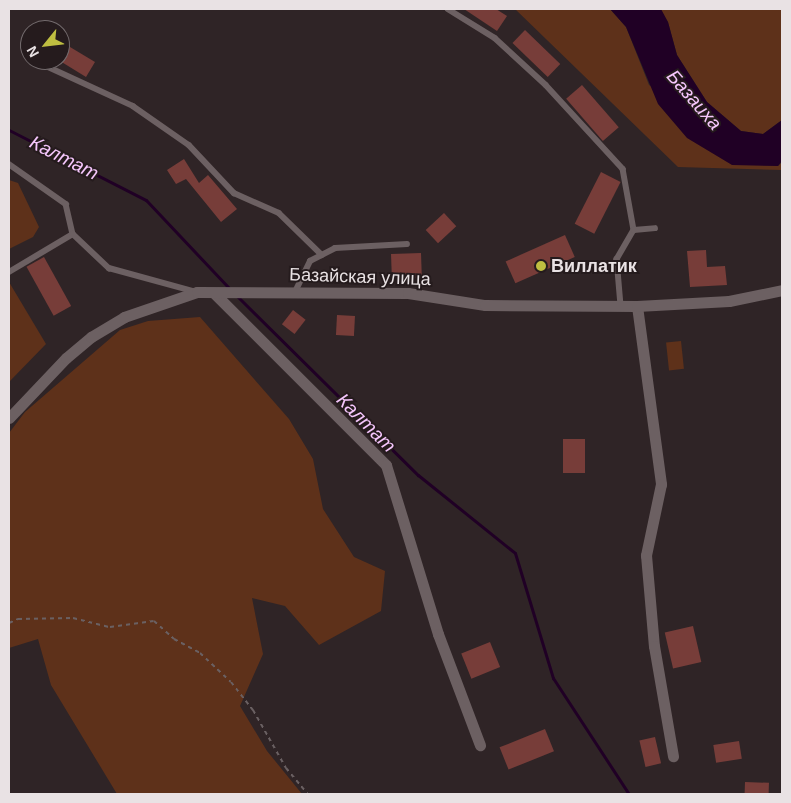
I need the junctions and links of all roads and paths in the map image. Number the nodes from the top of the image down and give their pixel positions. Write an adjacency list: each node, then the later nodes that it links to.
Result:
1 (448, 9): 5 (lane)
2 (55, 70): 8 (lane)
3 (9, 164): 6 (lane)
4 (655, 228): 5 (lane)
5 (634, 230): 16 (lane)
6 (73, 234): 9 (lane); 11 (lane)
7 (407, 244): 8 (lane)
8 (322, 255): 12 (lane)
9 (9, 272)
10 (782, 290): 13 (street, Базайская улица)
11 (198, 292): 14 (street, Базайская улица); 18 (street, Базайская улица)
12 (295, 292): 14 (street, Базайская улица); 16 (street, Базайская улица)
13 (769, 292): 15 (street); 17 (street, Базайская улица)
14 (218, 293): 20 (street)
15 (782, 298)
16 (621, 306): 17 (street, Базайская улица)
17 (637, 306): 21 (street)
18 (9, 418)
19 (9, 624): 22 (path)
20 (480, 745)
21 (672, 756)
22 (308, 794)

